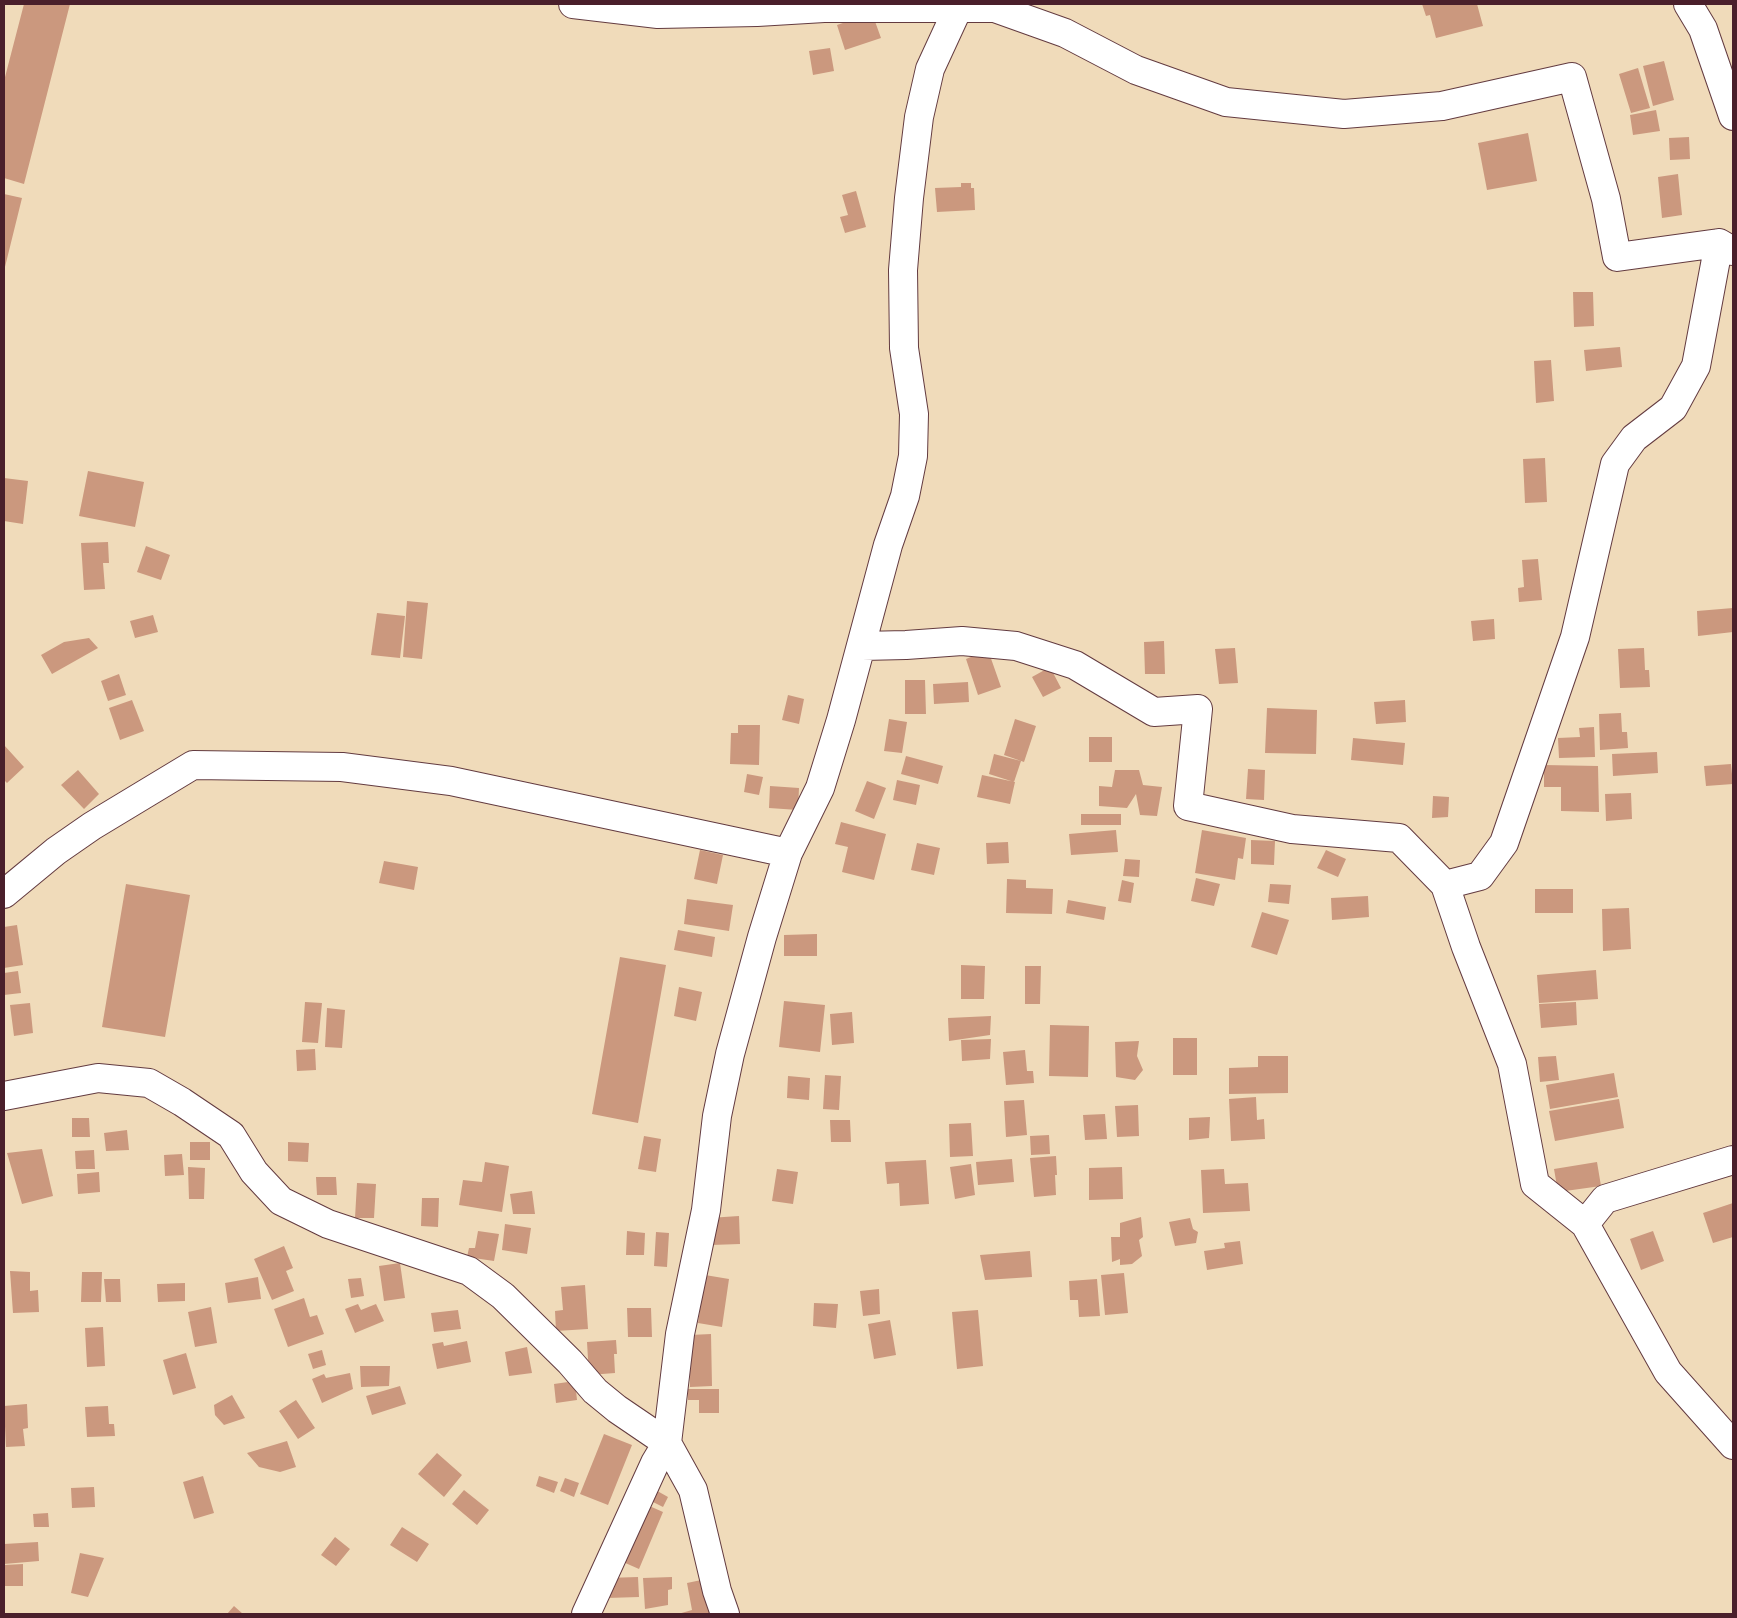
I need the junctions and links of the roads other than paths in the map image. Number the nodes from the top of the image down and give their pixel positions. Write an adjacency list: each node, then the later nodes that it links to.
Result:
1 (574, 4): 3 (street)
2 (1688, 4): 5 (street)
3 (959, 6): 4 (street); 7 (street)
4 (998, 6): 6 (street)
5 (1733, 116)
6 (1726, 247): 9 (street)
7 (862, 646): 8 (street); 9 (street)
8 (788, 853): 10 (street); 14 (street)
9 (1445, 884): 13 (street)
10 (4, 894)
11 (4, 1096): 14 (street)
12 (1733, 1160): 13 (street)
13 (1585, 1224): 15 (street)
14 (667, 1443): 16 (street); 17 (street)
15 (1733, 1445)
16 (586, 1614)
17 (725, 1614)

